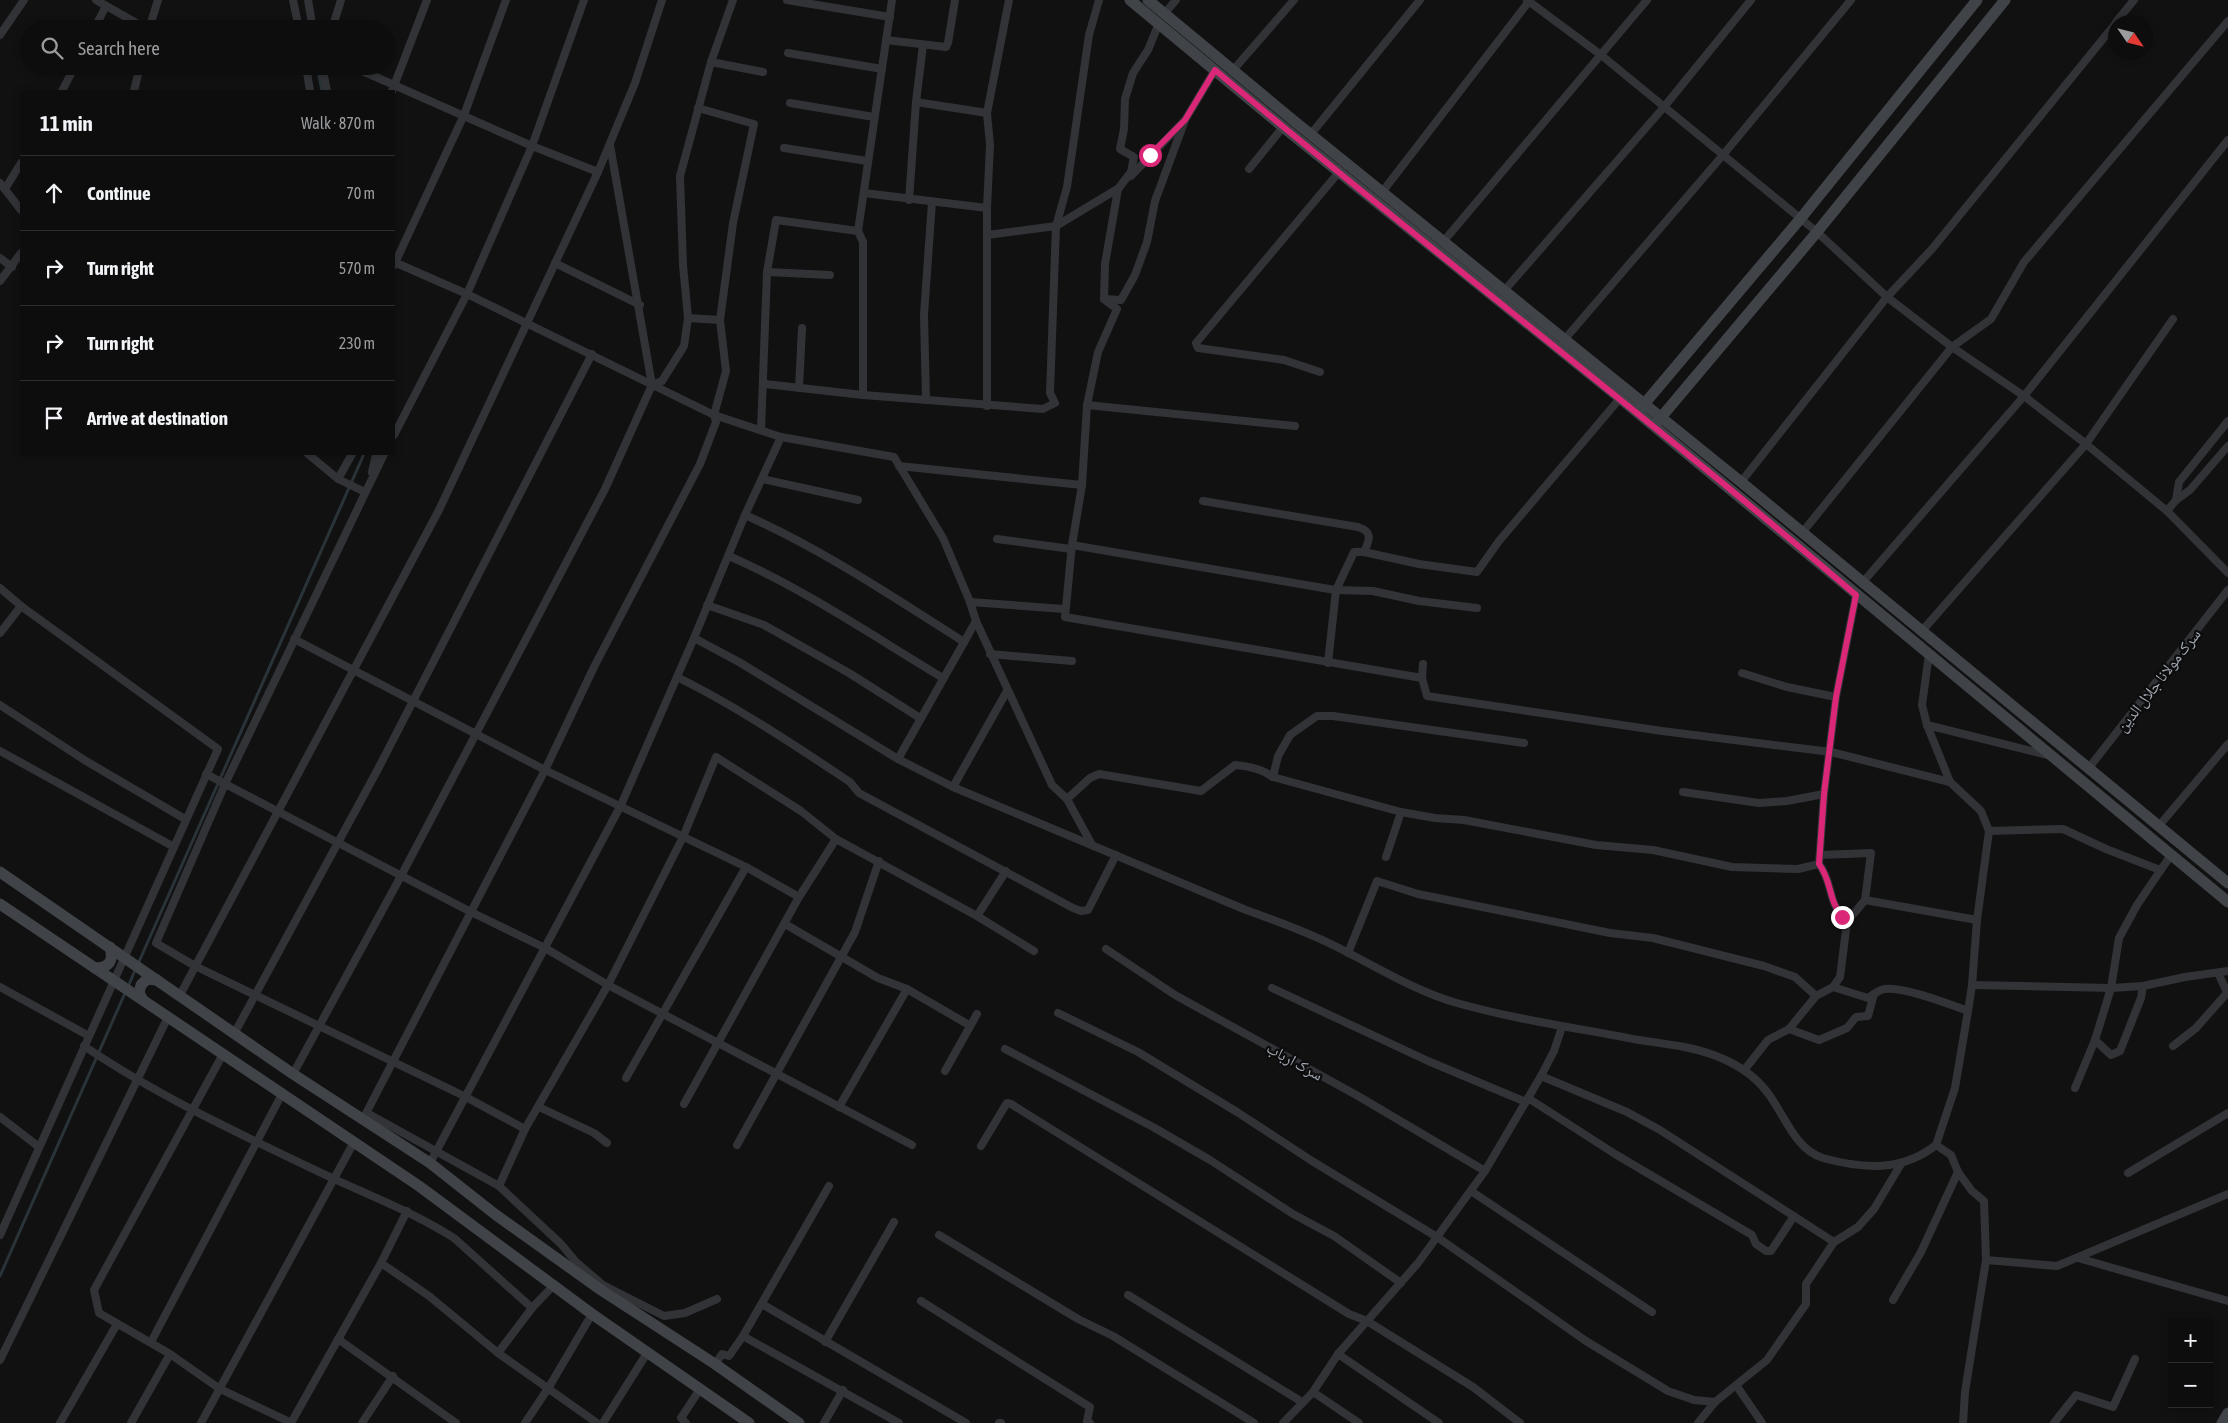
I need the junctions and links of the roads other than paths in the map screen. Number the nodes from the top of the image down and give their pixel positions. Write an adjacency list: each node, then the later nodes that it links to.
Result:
1 (24, 0): 41 (street)
2 (96, 0): 29 (street)
3 (158, 0): 35 (street)
4 (293, 0): 36 (street)
5 (308, 0): 37 (street)
6 (341, 0): 38 (street)
7 (427, 0): 56 (street)
8 (506, 0): 66 (street)
9 (584, 0): 73 (street)
10 (662, 0): 72 (street)
11 (733, 0): 46 (street)
12 (787, 0): 31 (street)
13 (892, 0): 31 (street)
14 (955, 0): 43 (street)
15 (1009, 0): 65 (street)
16 (1099, 0): 90 (street)
17 (1130, 0): 32 (main road)
18 (1148, 0): 32 (main road)
19 (1176, 0): 32 (street)
20 (1294, 0): 49 (street)
21 (1420, 0): 70 (street)
22 (1647, 0): 45 (street)
23 (1751, 0): 63 (street)
24 (1851, 0): 75 (street)
25 (1977, 0): 89 (main road)
26 (2005, 0): 92 (main road)
27 (2134, 0): 30 (street)
28 (1529, 1): 45 (street); 83 (street)
29 (106, 6): 33 (street); 34 (street)
30 (2122, 15)
31 (890, 16): 42 (street)
32 (1162, 18): 48 (main road); 49 (main road); 82 (street)
33 (99, 20)
34 (132, 20)
35 (151, 20)
36 (297, 20)
37 (311, 20)
38 (335, 20)
39 (2228, 21): 115 (street)
40 (2108, 33): 106 (street)
41 (0, 35)
42 (886, 40): 43 (street); 47 (street)
43 (923, 45): 61 (street)
44 (788, 53): 47 (street)
45 (1601, 56): 63 (street); 94 (street)
46 (711, 62): 50 (street); 64 (street)
47 (882, 69): 67 (street)
48 (1215, 70): 68 (street); 69 (main road)
49 (1234, 70): 70 (main road)
50 (763, 72)
51 (70, 75): 57 (street)
52 (138, 75): 58 (street)
53 (307, 75): 59 (street)
54 (324, 75): 60 (street)
55 (369, 75): 56 (street)
56 (393, 89): 66 (street)
57 (63, 90)
58 (134, 90)
59 (310, 90)
60 (327, 90)
61 (916, 102): 65 (street); 85 (street)
62 (790, 103): 67 (street)
63 (1664, 107): 75 (street); 104 (street)
64 (698, 108): 109 (street); 111 (street)
65 (987, 113): 87 (street)
66 (464, 115): 73 (street); 97 (street)
67 (874, 117): 76 (street)
68 (1185, 120): 82 (street); 107 (street)
69 (1283, 127): 78 (street); 80 (main road)
70 (1311, 134): 83 (main road)
71 (2228, 140): 123 (street)
72 (610, 145): 79 (street); 108 (street)
73 (532, 146): 79 (street); 105 (street)
74 (784, 148): 76 (street)
75 (1723, 155): 89 (street); 114 (street)
76 (867, 161): 84 (street)
77 (20, 164): 81 (street)
78 (1249, 169)
79 (598, 172): 98 (street)
80 (1339, 172): 117 (street); 121 (main road)
81 (2, 186): 88 (street)
82 (1118, 189): 90 (street); 107 (street)
83 (1383, 191): 94 (main road)
84 (864, 193): 85 (street); 91 (street)
85 (909, 200): 86 (street)
86 (932, 202): 87 (street); 124 (street)
87 (987, 208): 93 (street)
88 (20, 209)
89 (1801, 218): 92 (street); 127 (main road)
90 (1056, 226): 93 (street); 126 (street)
91 (858, 231): 101 (street); 122 (street)
92 (1817, 232): 106 (street); 129 (main road)
93 (987, 235): 126 (street)
94 (1443, 242): 104 (main road)
95 (20, 255): 100 (street)
96 (0, 258): 100 (street)
97 (395, 262)
98 (554, 263): 108 (street); 112 (street)
99 (395, 264): 105 (street)
100 (12, 267): 103 (street)
101 (767, 272): 102 (street); 118 (street)
102 (830, 275)
103 (0, 281)
104 (1504, 291): 114 (main road)
105 (467, 294): 112 (street); 134 (street)
106 (1887, 297): 115 (street); 146 (street)
107 (1104, 299): 125 (street)
108 (640, 305): 119 (street)
109 (688, 318): 111 (street); 119 (street)
110 (2173, 319): 136 (street)
111 (720, 320): 128 (street)
112 (525, 324): 116 (street); 181 (street)
113 (802, 328): 120 (street)
114 (1564, 340): 121 (main road)
115 (1952, 347): 123 (street); 154 (street)
116 (592, 354): 119 (street); 188 (street)
117 (1320, 372)
118 (764, 384): 120 (street); 133 (street)
119 (652, 385): 128 (street); 192 (street)
120 (800, 388): 122 (street)
121 (1623, 394): 127 (main road); 157 (street)
122 (863, 395): 124 (street)
123 (2024, 396): 136 (street); 160 (street)
124 (926, 400): 126 (street)
125 (1087, 405): 131 (street); 147 (street)
126 (987, 406)
127 (1640, 408): 129 (main road); 132 (main road)
128 (714, 415): 133 (street); 204 (street)
129 (1661, 416): 132 (main road); 146 (main road)
130 (2228, 421): 150 (street)
131 (1295, 426)
132 (1654, 426): 164 (main road)
133 (762, 430): 135 (street)
134 (395, 433)
135 (781, 437): 142 (street); 144 (street)
136 (2086, 444): 152 (street); 171 (street)
137 (2228, 446): 150 (street)
138 (309, 455): 143 (street)
139 (351, 455): 143 (street)
140 (376, 455): 145 (street)
141 (383, 455): 145 (street)
142 (899, 466): 147 (street); 165 (street)
143 (338, 479): 148 (street)
144 (762, 479): 149 (street); 153 (street)
145 (370, 481): 148 (street)
146 (1741, 482): 154 (main road)
147 (1082, 484): 156 (street)
148 (365, 492): 174 (street)
149 (858, 500)
150 (2176, 500): 152 (street)
151 (1204, 501): 157 (street)
152 (2167, 511): 159 (street)
153 (745, 514): 158 (street); 175 (street)
154 (1802, 533): 160 (main road)
155 (997, 539): 156 (street)
156 (1071, 547): 162 (street); 169 (street)
157 (1364, 552): 162 (street)
158 (729, 556): 166 (street); 184 (street)
159 (2228, 573)
160 (1863, 582): 171 (main road)
161 (0, 588): 167 (street)
162 (1336, 590): 168 (street); 179 (street)
163 (2228, 590): 203 (street, سرک مولانا جلال الدین)
164 (1856, 595): 177 (main road); 187 (street)
165 (970, 602): 169 (street); 170 (street)
166 (707, 605): 173 (street); 190 (street)
167 (21, 606): 172 (street); 205 (street)
168 (1477, 608)
169 (1064, 609): 179 (street)
170 (976, 621): 175 (street); 176 (street)
171 (1921, 632): 193 (main road)
172 (0, 633)
173 (694, 638): 183 (street); 201 (street)
174 (294, 639): 181 (street); 208 (street)
175 (964, 642): 184 (street)
176 (990, 654): 178 (street); 186 (street)
177 (1930, 654): 191 (street); 196 (main road)
178 (1072, 661)
179 (1328, 663): 185 (street)
180 (1423, 664): 185 (street)
181 (354, 669): 188 (street); 214 (street)
182 (1742, 673): 187 (street)
183 (677, 677): 213 (street); 232 (street)
184 (943, 678): 190 (street)
185 (1422, 678): 198 (street)
186 (1007, 691): 209 (street); 212 (street)
187 (1836, 697): 198 (street)
188 (414, 701): 192 (street); 221 (street)
189 (0, 705): 216 (street)
190 (920, 718): 201 (street)
191 (1927, 725): 200 (street); 207 (street)
192 (477, 733): 204 (street); 234 (street)
193 (2051, 738): 196 (main road); 199 (main road)
194 (1524, 743): 206 (street)
195 (2228, 744): 217 (street)
196 (2042, 748): 200 (main road)
197 (0, 751): 223 (street)
198 (1831, 752): 207 (street); 211 (street)
199 (2070, 754): 202 (main road); 203 (main road)
200 (2052, 756): 202 (main road)
201 (898, 759): 209 (street)
202 (2062, 764): 226 (main road)
203 (2088, 769): 217 (main road)
204 (545, 770): 213 (street); 240 (street)
205 (206, 774): 208 (street); 216 (street)
206 (1273, 777): 212 (street); 215 (street)
207 (1950, 782): 218 (street)
208 (224, 783): 214 (street); 252 (street)
209 (953, 787): 222 (street)
210 (1683, 792): 211 (street)
211 (1824, 794): 225 (street)
212 (1067, 799): 222 (street)
213 (621, 805): 219 (street); 246 (street)
214 (276, 812): 221 (street); 252 (street)
215 (1401, 812): 227 (street); 229 (street)
216 (186, 818): 223 (street)
217 (2158, 826): 235 (main road)
218 (1989, 831): 231 (street); 242 (street)
219 (683, 837): 220 (street); 230 (street); 258 (street)
220 (836, 839): 228 (street); 236 (street)
221 (339, 844): 234 (street); 269 (street)
222 (1092, 845): 224 (street)
223 (174, 847): 251 (street)
224 (1116, 855): 232 (street); 249 (street)
225 (1820, 855): 229 (street); 237 (street)
226 (2171, 855): 231 (street); 238 (main road)
227 (1386, 857)
228 (879, 861): 241 (street); 250 (street)
229 (1819, 864): 243 (street)
230 (746, 868): 236 (street); 274 (street)
231 (2160, 870): 264 (street)
232 (1006, 871): 241 (street)
233 (0, 872): 245 (main road)
234 (402, 876): 240 (street); 278 (street)
235 (2228, 883)
236 (799, 897): 244 (street)
237 (1865, 900): 242 (street); 243 (street)
238 (2228, 902)
239 (0, 904): 253 (main road)
240 (471, 912): 246 (street); 289 (street)
241 (977, 916): 248 (street)
242 (1977, 920): 259 (street)
243 (1847, 922): 262 (street)
244 (785, 924): 250 (street); 284 (street)
245 (110, 947): 251 (main road); 253 (main road)
246 (545, 948): 258 (street); 299 (street)
247 (1106, 949): 320 (street, سرک ارباب)
248 (1034, 951)
249 (1348, 954): 270 (street); 279 (street)
250 (843, 956): 265 (street); 292 (street)
251 (124, 957): 256 (street); 257 (main road)
252 (195, 966): 268 (street); 269 (street)
253 (95, 968): 256 (main road)
254 (2228, 971): 255 (street)
255 (2218, 972): 260 (street); 267 (street)
256 (114, 980): 271 (main road); 282 (street)
257 (157, 980): 268 (main road); 271 (main road)
258 (608, 985): 274 (street); 302 (street)
259 (1972, 985): 264 (street); 272 (street)
260 (2144, 986): 264 (street); 283 (street)
261 (0, 987): 282 (street)
262 (1833, 987): 266 (street); 270 (street)
263 (1272, 988): 300 (street)
264 (2111, 988): 283 (street)
265 (907, 989): 277 (street); 303 (street)
266 (1874, 994): 272 (street); 280 (street)
267 (2228, 994): 286 (street)
268 (180, 995): 281 (main road)
269 (255, 995): 278 (street); 281 (street)
270 (1816, 996): 280 (street)
271 (138, 997): 276 (main road)
272 (1968, 1010): 313 (street)
273 (1058, 1012): 333 (street)
274 (662, 1013): 284 (street); 296 (street)
275 (977, 1014): 277 (street)
276 (168, 1017): 288 (main road); 295 (street)
277 (969, 1025): 291 (street)
278 (320, 1026): 289 (street); 293 (street)
279 (1562, 1027): 290 (street); 294 (street)
280 (1789, 1029): 290 (street)
281 (234, 1034): 293 (main road)
282 (89, 1036): 285 (street)
283 (2095, 1040): 297 (street)
284 (718, 1044): 292 (street); 301 (street)
285 (84, 1046): 295 (street); 316 (street)
286 (2173, 1046)
287 (1005, 1049): 338 (street)
288 (224, 1054): 298 (main road); 304 (street)
289 (394, 1063): 299 (street); 306 (street)
290 (1745, 1069): 319 (street)
291 (945, 1071)
292 (777, 1073): 303 (street); 312 (street)
293 (293, 1074): 306 (main road)
294 (1541, 1076): 300 (street); 329 (street)
295 (137, 1078): 304 (street); 360 (street)
296 (626, 1078)
297 (2076, 1088)
298 (282, 1094): 309 (street); 310 (main road)
299 (464, 1096): 308 (street); 317 (street)
300 (1527, 1100): 320 (street); 329 (street)
301 (684, 1104)
302 (539, 1106): 308 (street); 311 (street)
303 (839, 1107): 314 (street)
304 (194, 1109): 309 (street); 350 (street)
305 (2228, 1113): 322 (street)
306 (365, 1116): 317 (street); 318 (main road)
307 (0, 1117): 316 (street)
308 (525, 1129): 324 (street)
309 (256, 1141): 323 (street); 353 (street)
310 (354, 1142): 323 (street); 339 (main road)
311 (607, 1143)
312 (737, 1145)
313 (1936, 1145): 319 (street); 321 (street)
314 (912, 1146)
315 (981, 1146): 349 (street)
316 (39, 1147): 331 (street)
317 (436, 1151): 318 (street); 324 (street)
318 (430, 1163): 361 (main road)
319 (1901, 1164): 334 (street)
320 (1485, 1171): 326 (street)
321 (1958, 1172): 336 (street); 342 (street)
322 (2128, 1173)
323 (333, 1178): 328 (street); 365 (street)
324 (499, 1186): 341 (street)
325 (829, 1186): 345 (street)
326 (1470, 1191): 333 (street); 347 (street)
327 (2228, 1194): 335 (street)
328 (407, 1211): 337 (street); 346 (street)
329 (1794, 1216): 334 (street)
330 (894, 1222): 354 (street)
331 (0, 1235)
332 (938, 1236): 388 (street)
333 (1437, 1237): 338 (street); 370 (street)
334 (1834, 1242): 363 (street)
335 (2078, 1258): 336 (street); 344 (street)
336 (1986, 1260): 395 (street)
337 (381, 1263): 352 (street); 355 (street)
338 (1401, 1283): 349 (street)
339 (553, 1286): 346 (street); 348 (main road)
340 (1128, 1295): 369 (street)
341 (717, 1299)
342 (1893, 1300)
343 (921, 1301): 387 (street)
344 (2228, 1301)
345 (762, 1304): 351 (street); 354 (street)
346 (532, 1308): 355 (street)
347 (1652, 1312)
348 (592, 1314): 356 (main road); 364 (street)
349 (1367, 1321): 358 (street); 392 (street)
350 (118, 1324): 353 (street); 375 (street)
351 (743, 1336): 361 (street); 367 (street)
352 (338, 1339): 362 (street); 373 (street)
353 (151, 1342): 357 (street)
354 (825, 1342): 386 (street)
355 (498, 1352): 364 (street)
356 (647, 1353): 366 (main road); 381 (street)
357 (170, 1354): 365 (street); 376 (street)
358 (1338, 1354): 368 (street); 391 (street)
359 (2135, 1359): 396 (street)
360 (0, 1360)
361 (715, 1364): 384 (main road)
362 (393, 1376): 372 (street); 378 (street)
363 (1736, 1385): 370 (street); 394 (street)
364 (549, 1387): 379 (street); 380 (street)
365 (220, 1389): 373 (street); 377 (street)
366 (700, 1389): 382 (street); 383 (main road)
367 (843, 1390): 374 (street); 385 (street)
368 (1313, 1392): 369 (street); 390 (street)
369 (1302, 1402): 389 (street)
370 (1715, 1402): 393 (street)
371 (2228, 1413): 397 (main road)
372 (451, 1421)
373 (288, 1422)
374 (827, 1422)
375 (60, 1423)
376 (131, 1423)
377 (202, 1423)
378 (362, 1423)
379 (525, 1423)
380 (597, 1423)
381 (603, 1423)
382 (686, 1423)
383 (749, 1423)
384 (799, 1423)
385 (899, 1423)
386 (966, 1423)
387 (1090, 1423)
388 (1254, 1423)
389 (1283, 1423)
390 (1359, 1423)
391 (1439, 1423)
392 (1520, 1423)
393 (1698, 1423)
394 (1762, 1423)
395 (1963, 1423)
396 (2054, 1423)
397 (2222, 1423)

